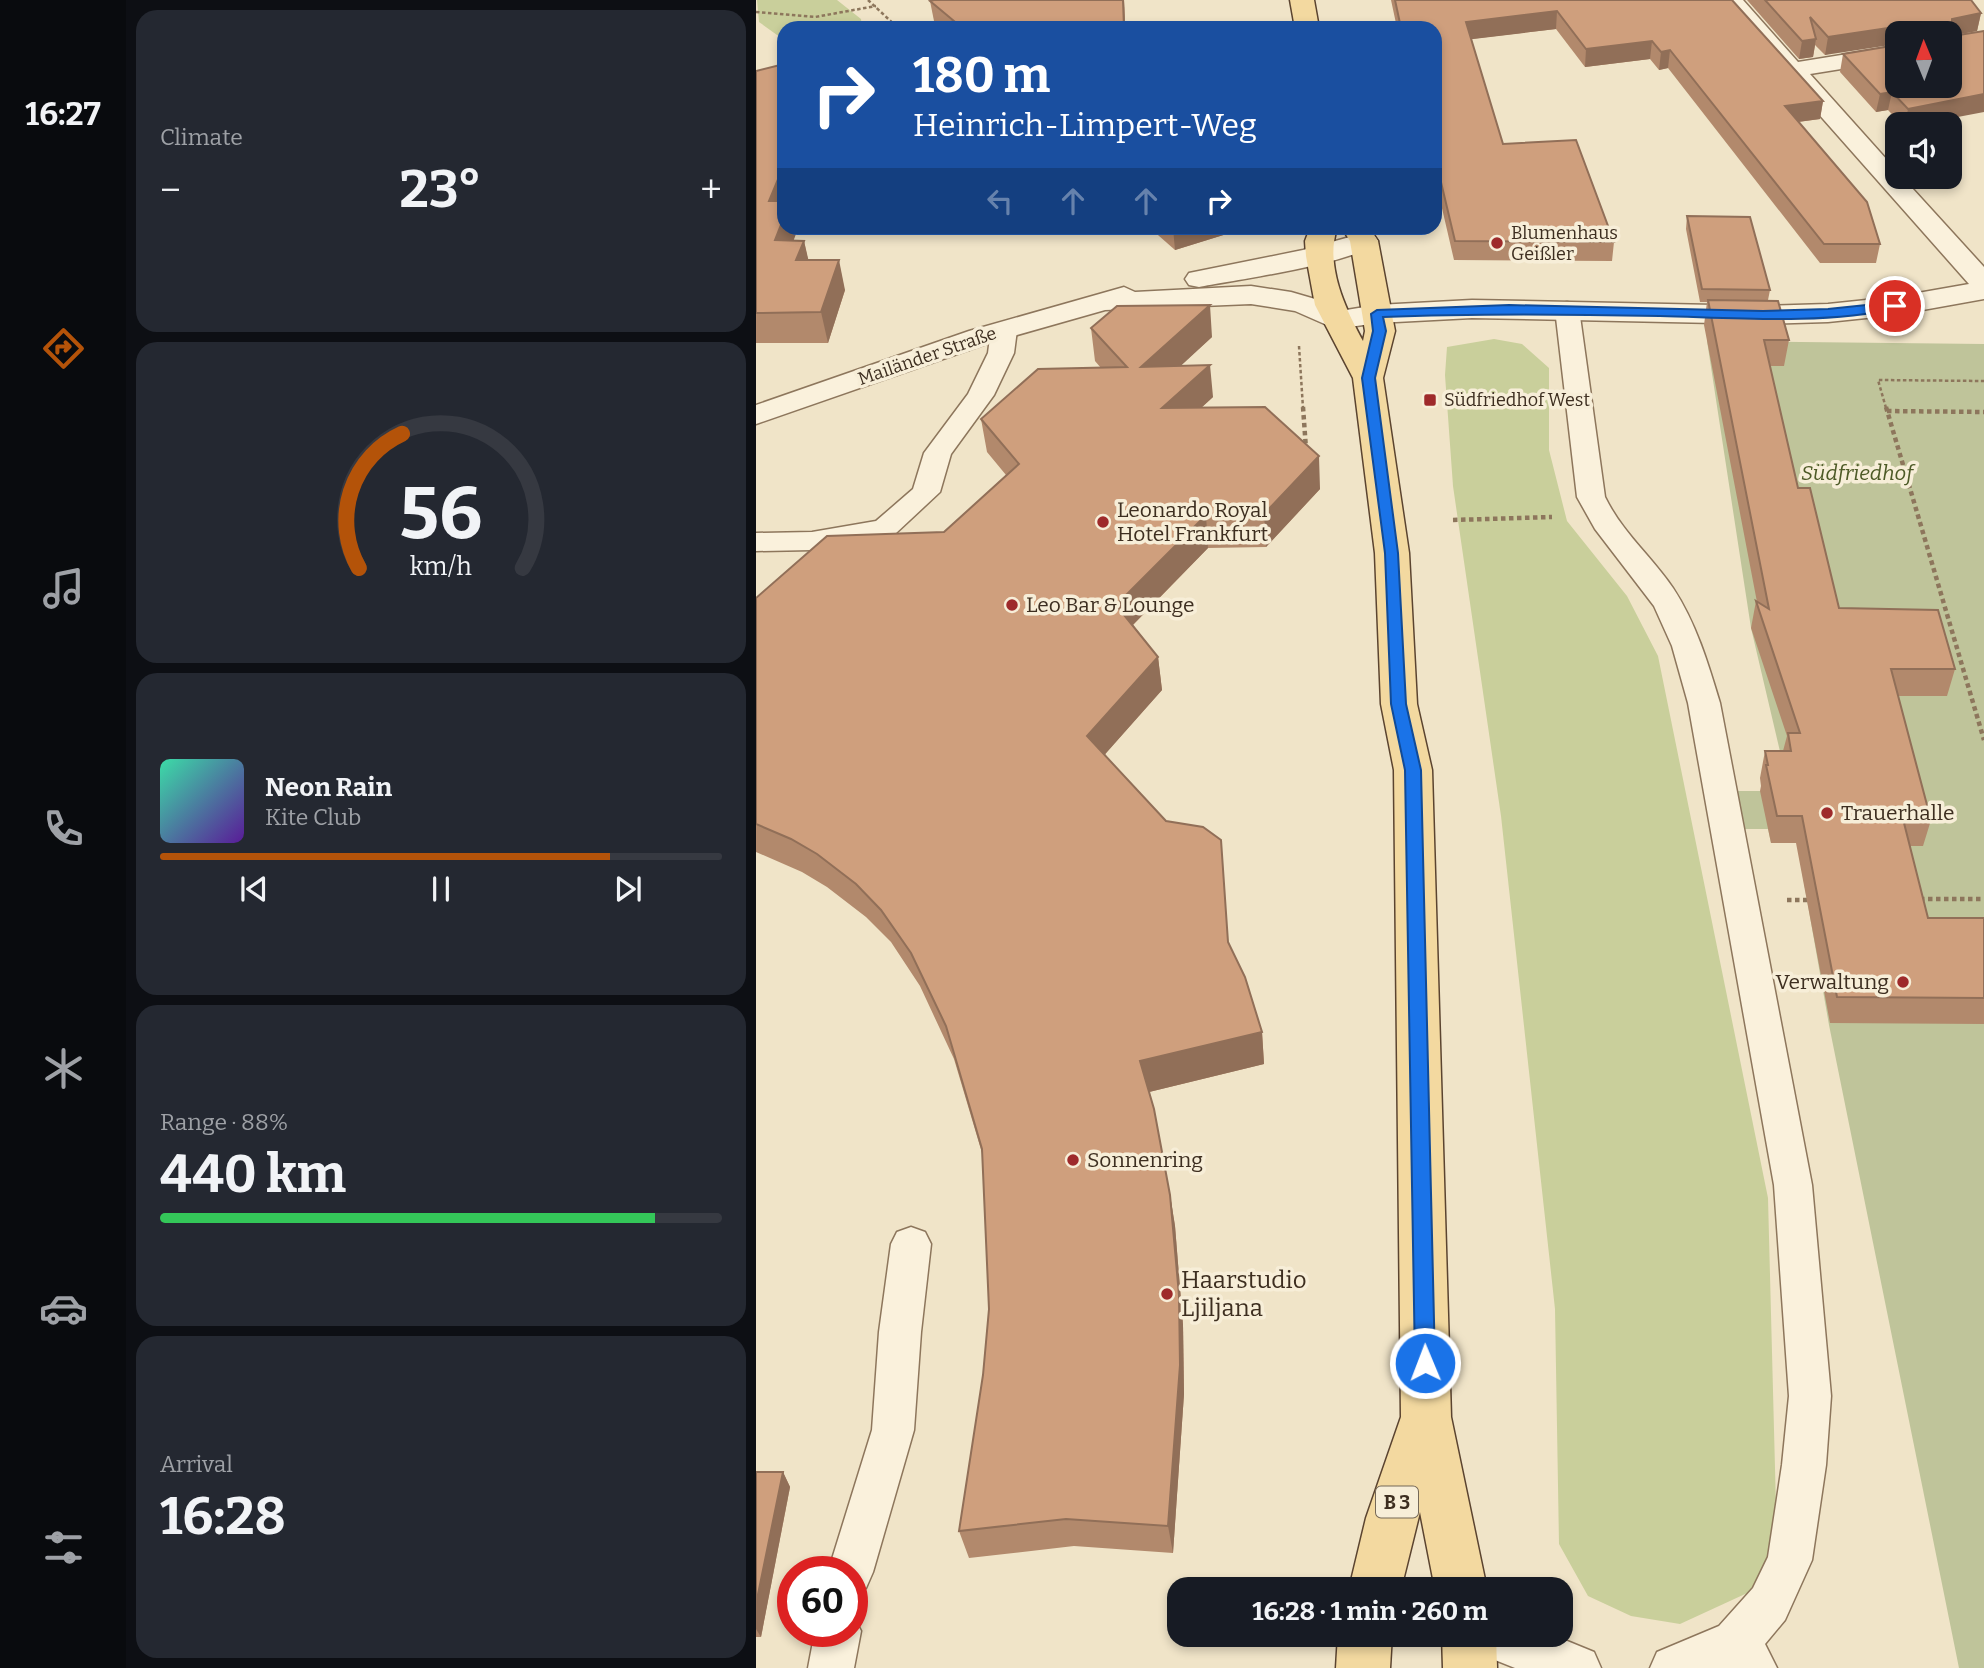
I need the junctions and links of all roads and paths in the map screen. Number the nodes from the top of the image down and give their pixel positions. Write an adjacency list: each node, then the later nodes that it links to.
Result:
1 (868, 0): 4 (path)
2 (1302, 0): 7 (main road)
3 (1730, 0): 9 (street)
4 (876, 6): 5 (path); 6 (path)
5 (756, 12)
6 (891, 21)
7 (1306, 21)
8 (1885, 55): 9 (street)
9 (1793, 70): 14 (street)
10 (1321, 235): 13 (main road, B 3)
11 (1358, 235): 13 (street, Mailänder Straße)
12 (1360, 235): 19 (main road, B 3)
13 (1320, 256): 17 (street, Mailänder Straße); 20 (main road, B 3)
14 (1984, 284)
15 (1984, 290): 18 (street)
16 (1281, 298): 17 (street, Mailänder Straße); 20 (street, Mailänder Straße); 27 (path)
17 (1100, 302): 21 (street, Mailänder Straße)
18 (1567, 310): 19 (street); 28 (lane)
19 (1377, 314): 20 (street); 22 (main road, B 3)
20 (1336, 320): 22 (main road, B 3)
21 (1004, 330): 26 (street, Mailänder Straße); 30 (lane)
22 (1368, 378): 37 (main road, B 3)
23 (1984, 381): 24 (path)
24 (1887, 411): 25 (path); 31 (path)
25 (1984, 412)
26 (756, 415)
27 (1307, 461)
28 (1599, 516): 29 (path); 35 (lane)
29 (1452, 520)
30 (756, 542)
31 (1984, 740)
32 (1918, 899): 33 (path)
33 (1984, 899)
34 (1811, 900): 35 (path)
35 (1740, 901): 45 (lane)
36 (911, 1244): 38 (lane)
37 (1426, 1417): 39 (main road, B 3); 40 (main road, B 3)
38 (855, 1556)
39 (1378, 1577)
40 (1459, 1577)
41 (835, 1647): 46 (lane)
42 (1364, 1647): 47 (main road)
43 (1469, 1647): 48 (main road)
44 (1521, 1647): 49 (lane)
45 (1736, 1660): 50 (lane)
46 (831, 1668)
47 (1363, 1668)
48 (1470, 1668)
49 (1578, 1668)
50 (1673, 1668)

